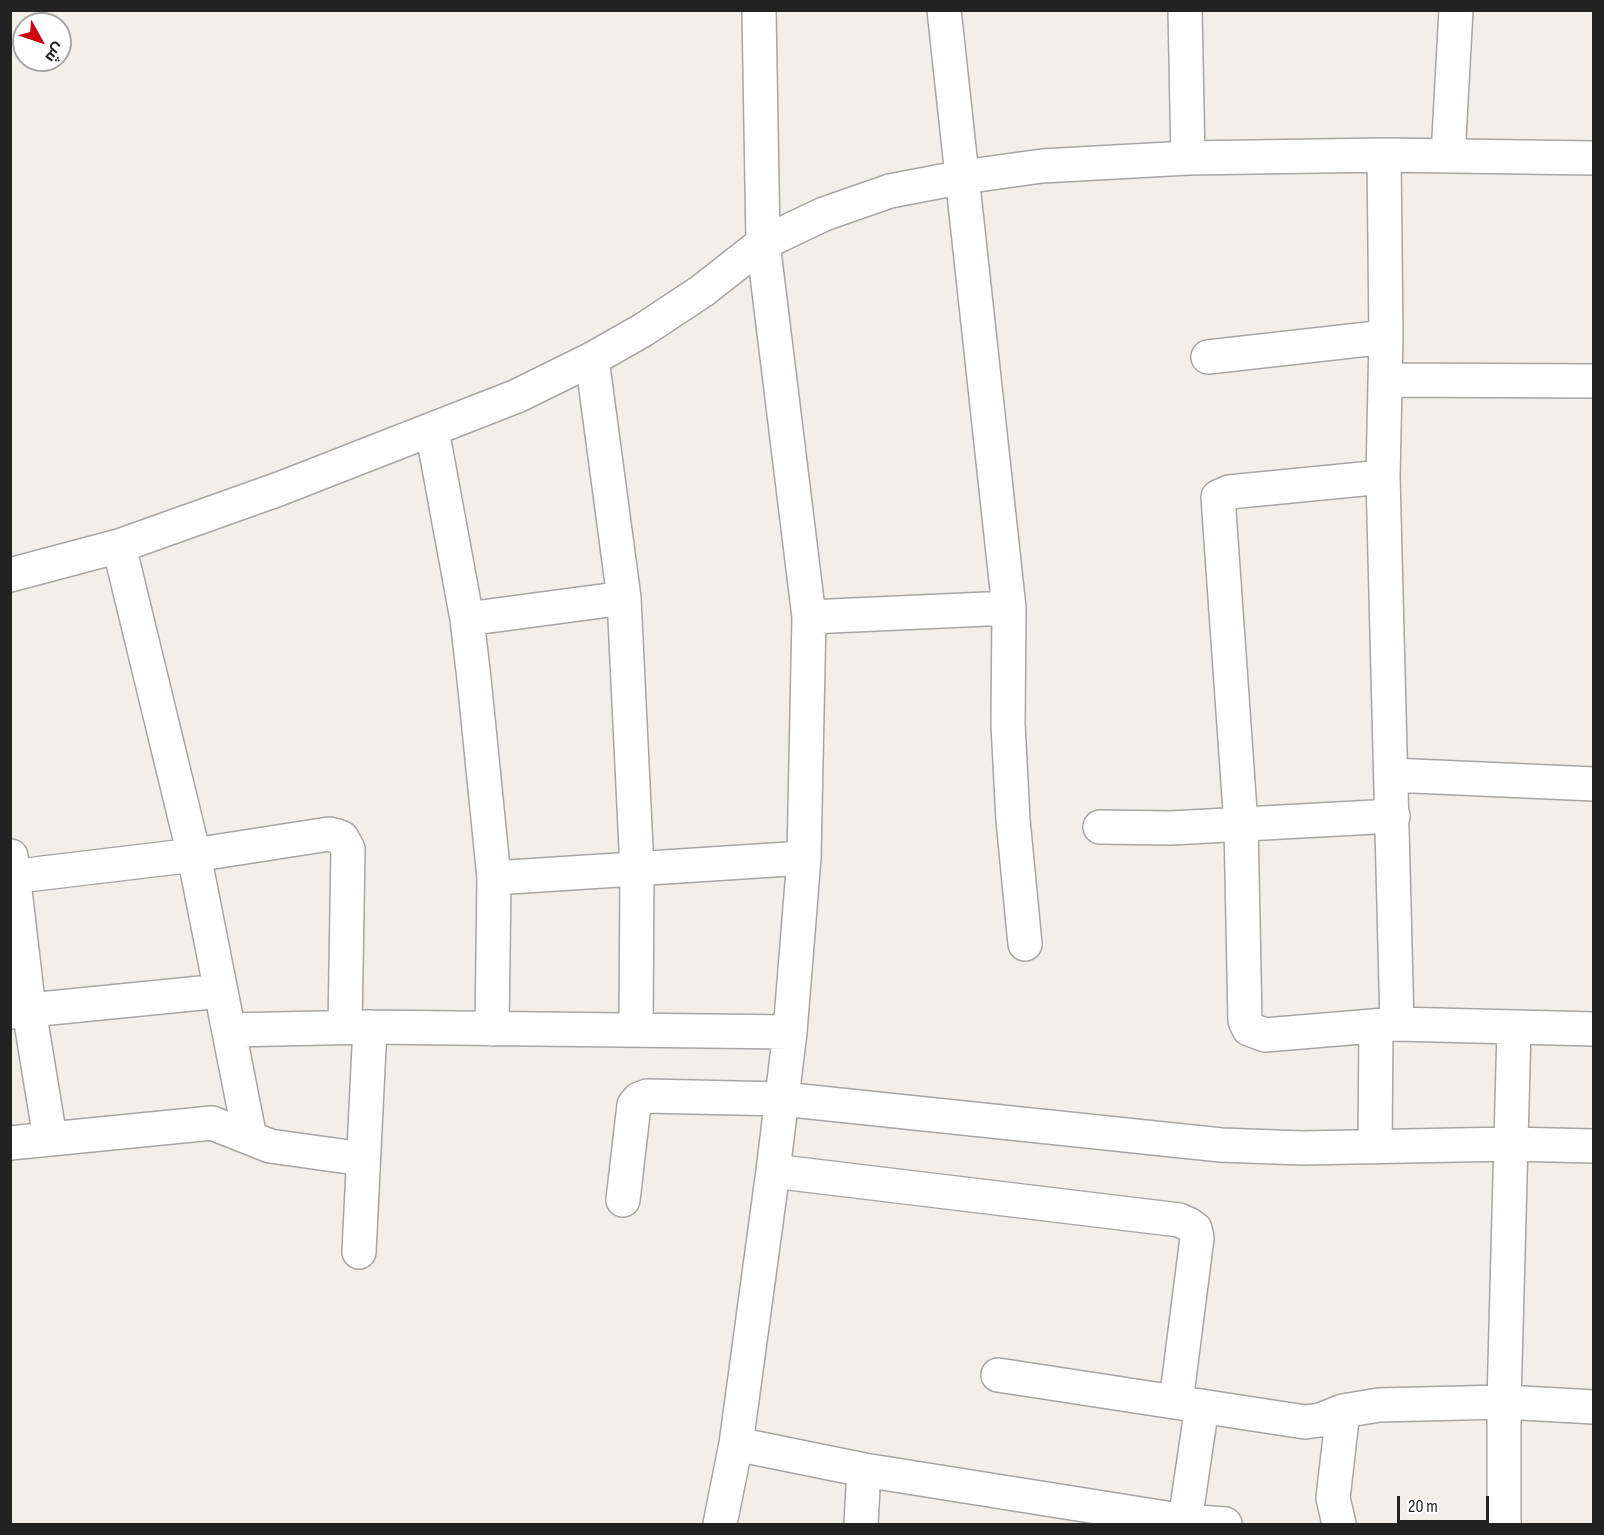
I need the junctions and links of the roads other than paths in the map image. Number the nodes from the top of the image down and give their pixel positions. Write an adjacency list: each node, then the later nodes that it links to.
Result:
1 (759, 10): 10 (street)
2 (944, 10): 9 (street)
3 (1185, 10): 7 (street)
4 (1456, 10): 6 (street)
5 (1384, 155): 6 (street); 7 (street); 11 (street)
6 (1448, 156): 8 (street)
7 (1188, 158): 9 (street)
8 (1593, 158)
9 (963, 177): 10 (street); 21 (street)
10 (763, 243): 13 (street); 22 (street)
11 (1386, 337): 12 (street); 14 (street)
12 (1208, 357)
13 (592, 359): 16 (street); 20 (street)
14 (1385, 380): 15 (street); 17 (street)
15 (1593, 381)
16 (432, 430): 18 (street); 23 (street)
17 (1383, 477): 24 (street); 27 (street)
18 (119, 546): 19 (street); 29 (street)
19 (10, 574)
20 (624, 598): 23 (street); 31 (street)
21 (1009, 608): 22 (street); 34 (street)
22 (809, 617): 30 (street)
23 (467, 619): 33 (street)
24 (1392, 775): 25 (street); 26 (street)
25 (1593, 784)
26 (1393, 816): 27 (street); 37 (street)
27 (1241, 825): 28 (street); 37 (street)
28 (1100, 827)
29 (194, 855): 32 (street); 35 (street); 38 (street)
30 (804, 858): 31 (street); 44 (street)
31 (637, 869): 33 (street); 43 (street)
32 (12, 870): 36 (street)
33 (494, 878): 39 (street)
34 (1025, 944)
35 (221, 991): 36 (street); 42 (street)
36 (20, 1011): 46 (street)
37 (1387, 1025): 40 (street); 51 (street)
38 (357, 1027): 39 (street); 42 (street); 52 (street)
39 (492, 1029): 43 (street)
40 (1514, 1029): 41 (street); 49 (street)
41 (1593, 1029)
42 (229, 1030): 47 (street)
43 (636, 1030): 44 (street)
44 (790, 1032): 45 (street)
45 (782, 1099): 51 (street); 53 (street); 54 (street)
46 (50, 1138): 47 (street); 48 (street)
47 (250, 1138): 52 (street)
48 (10, 1143)
49 (1510, 1144): 50 (street); 51 (street); 57 (street)
50 (1593, 1146)
51 (1375, 1147)
52 (363, 1159): 55 (street)
53 (773, 1171): 58 (street); 61 (street)
54 (623, 1200)
55 (359, 1252)
56 (998, 1375): 58 (street)
57 (1504, 1402): 59 (street); 60 (street); 68 (street)
58 (1189, 1404): 60 (street); 63 (street)
59 (1593, 1407)
60 (1343, 1411): 67 (street)
61 (736, 1444): 62 (street); 64 (street)
62 (864, 1470): 63 (street); 65 (street)
63 (1185, 1521): 66 (street)
64 (720, 1524)
65 (861, 1524)
66 (1225, 1524)
67 (1339, 1524)
68 (1504, 1524)

